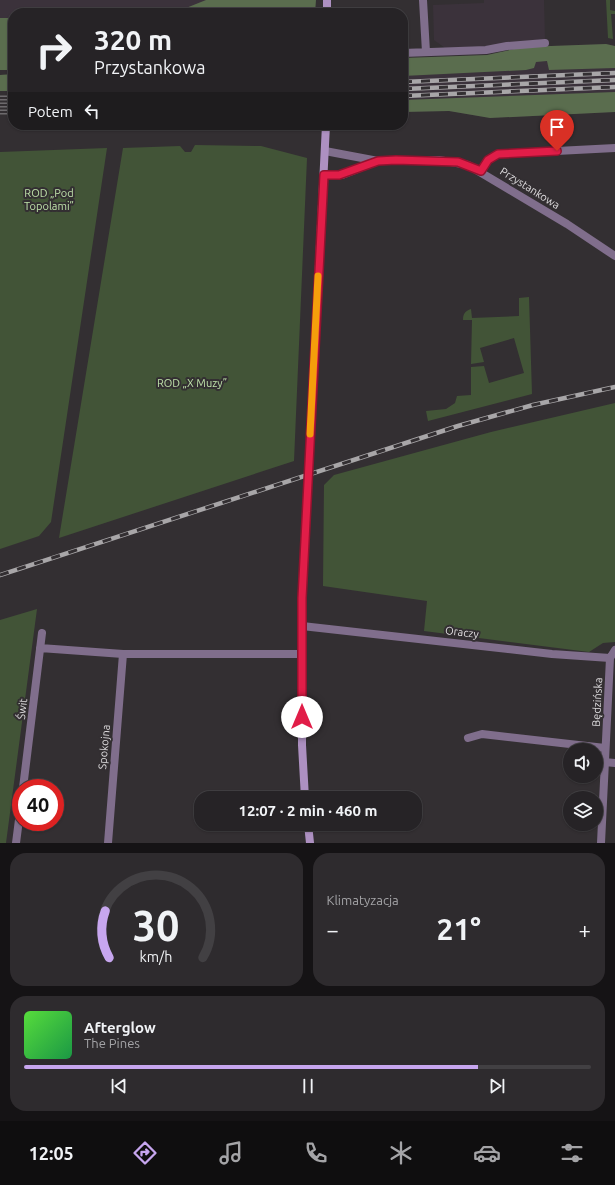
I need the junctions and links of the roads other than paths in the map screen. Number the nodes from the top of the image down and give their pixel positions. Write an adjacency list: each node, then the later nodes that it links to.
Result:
1 (423, 0): 3 (street)
2 (545, 43): 3 (street)
3 (426, 52): 4 (street)
4 (408, 53)
5 (326, 130): 6 (street)
6 (325, 147): 8 (street, Przystankowa); 10 (street)
7 (615, 148): 9 (street)
8 (378, 161): 9 (street, Przystankowa); 10 (street, Przystankowa)
9 (481, 171): 11 (street, Przystankowa)
10 (324, 175): 12 (street)
11 (615, 256)
12 (302, 626): 17 (street); 18 (street, Oraczy)
13 (42, 633): 14 (street, Świt)
14 (40, 648): 16 (street); 23 (street, Świt)
15 (615, 650): 18 (street)
16 (123, 654): 17 (street); 28 (street, Spokojna)
17 (302, 654): 24 (street)
18 (610, 658): 20 (street, Będzińska)
19 (468, 738): 20 (street)
20 (605, 748): 21 (street, Będzińska)
21 (604, 762): 22 (street); 30 (street, Będzińska)
22 (615, 763)
23 (24, 779)
24 (305, 791)
25 (18, 831): 27 (street)
26 (309, 831): 29 (street)
27 (16, 843)
28 (108, 843)
29 (310, 843)
30 (601, 843)

